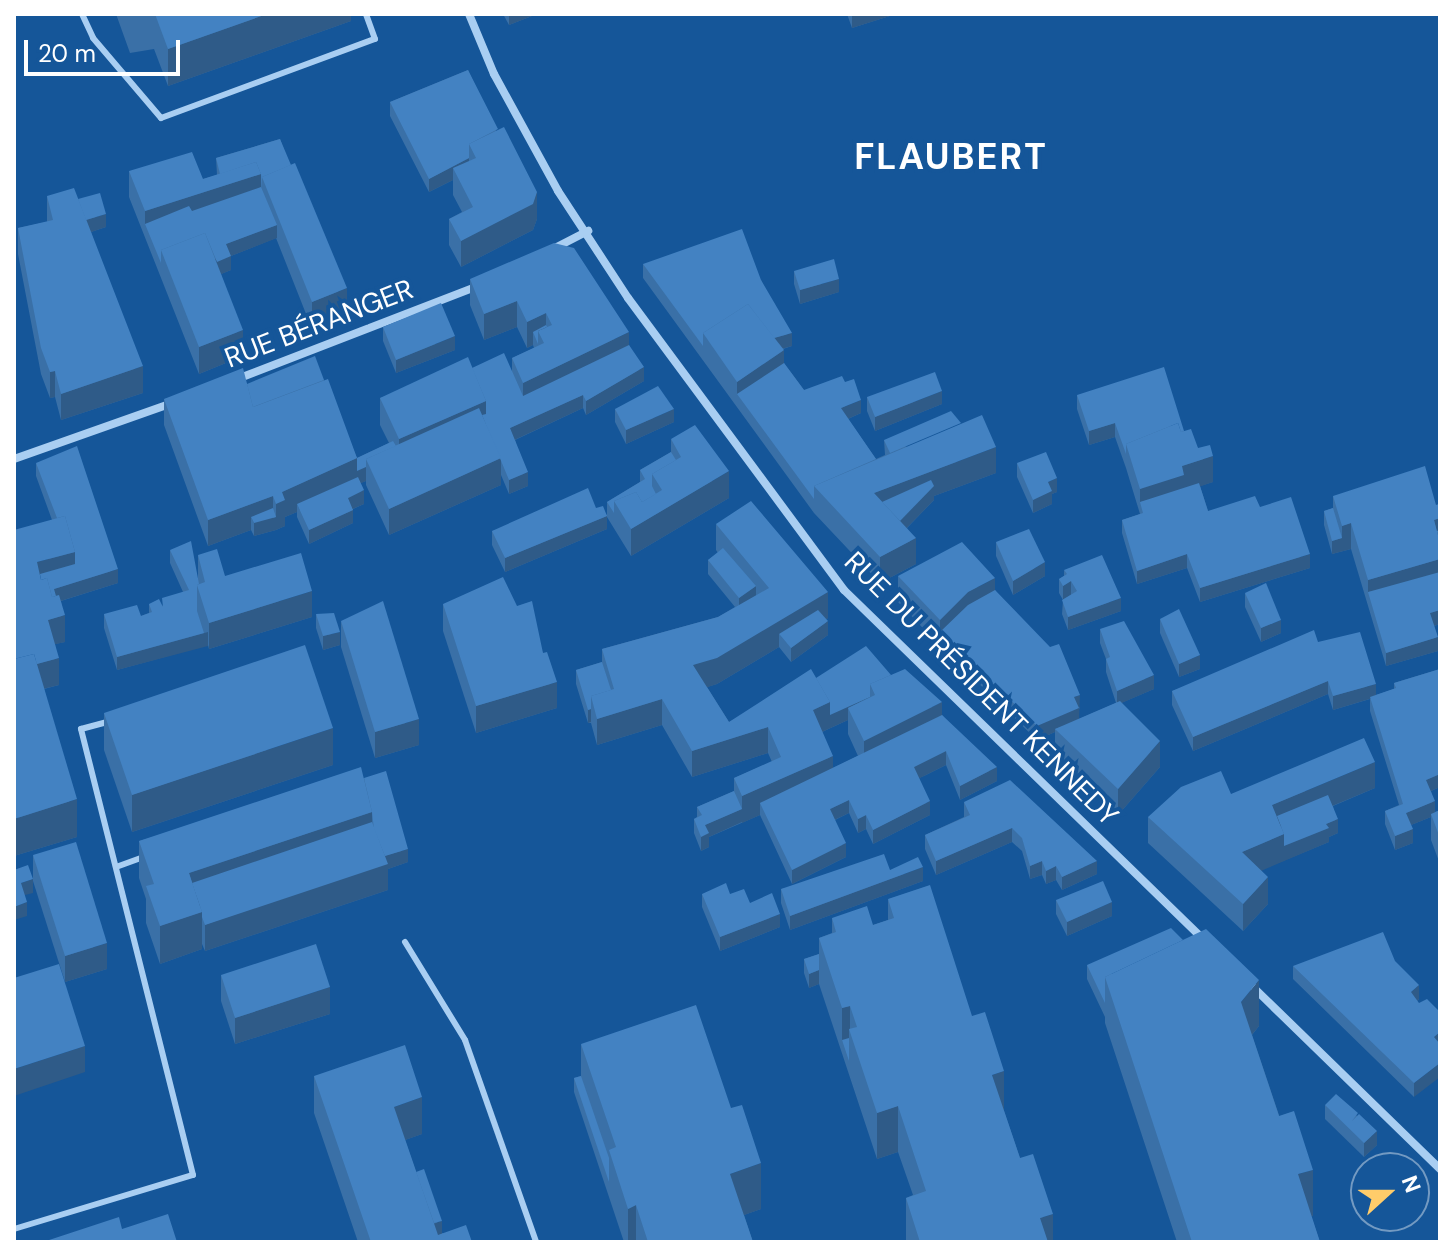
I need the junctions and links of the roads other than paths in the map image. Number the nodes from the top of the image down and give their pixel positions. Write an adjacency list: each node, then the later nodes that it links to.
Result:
1 (82, 14): 2 (lane)
2 (366, 14)
3 (469, 14): 4 (street, RUE DU PRÉSIDENT KENNEDY)
4 (588, 231): 5 (street); 14 (street, RUE DU PRÉSIDENT KENNEDY)
5 (533, 258)
6 (493, 279): 7 (street, RUE BÉRANGER)
7 (228, 383)
8 (184, 399): 9 (street)
9 (14, 459)
10 (125, 716): 12 (lane)
11 (159, 851): 12 (lane)
12 (116, 867): 17 (lane)
13 (405, 942): 18 (lane)
14 (1211, 946)
15 (1245, 980): 16 (street)
16 (1440, 1169)
17 (14, 1229)
18 (536, 1242)

